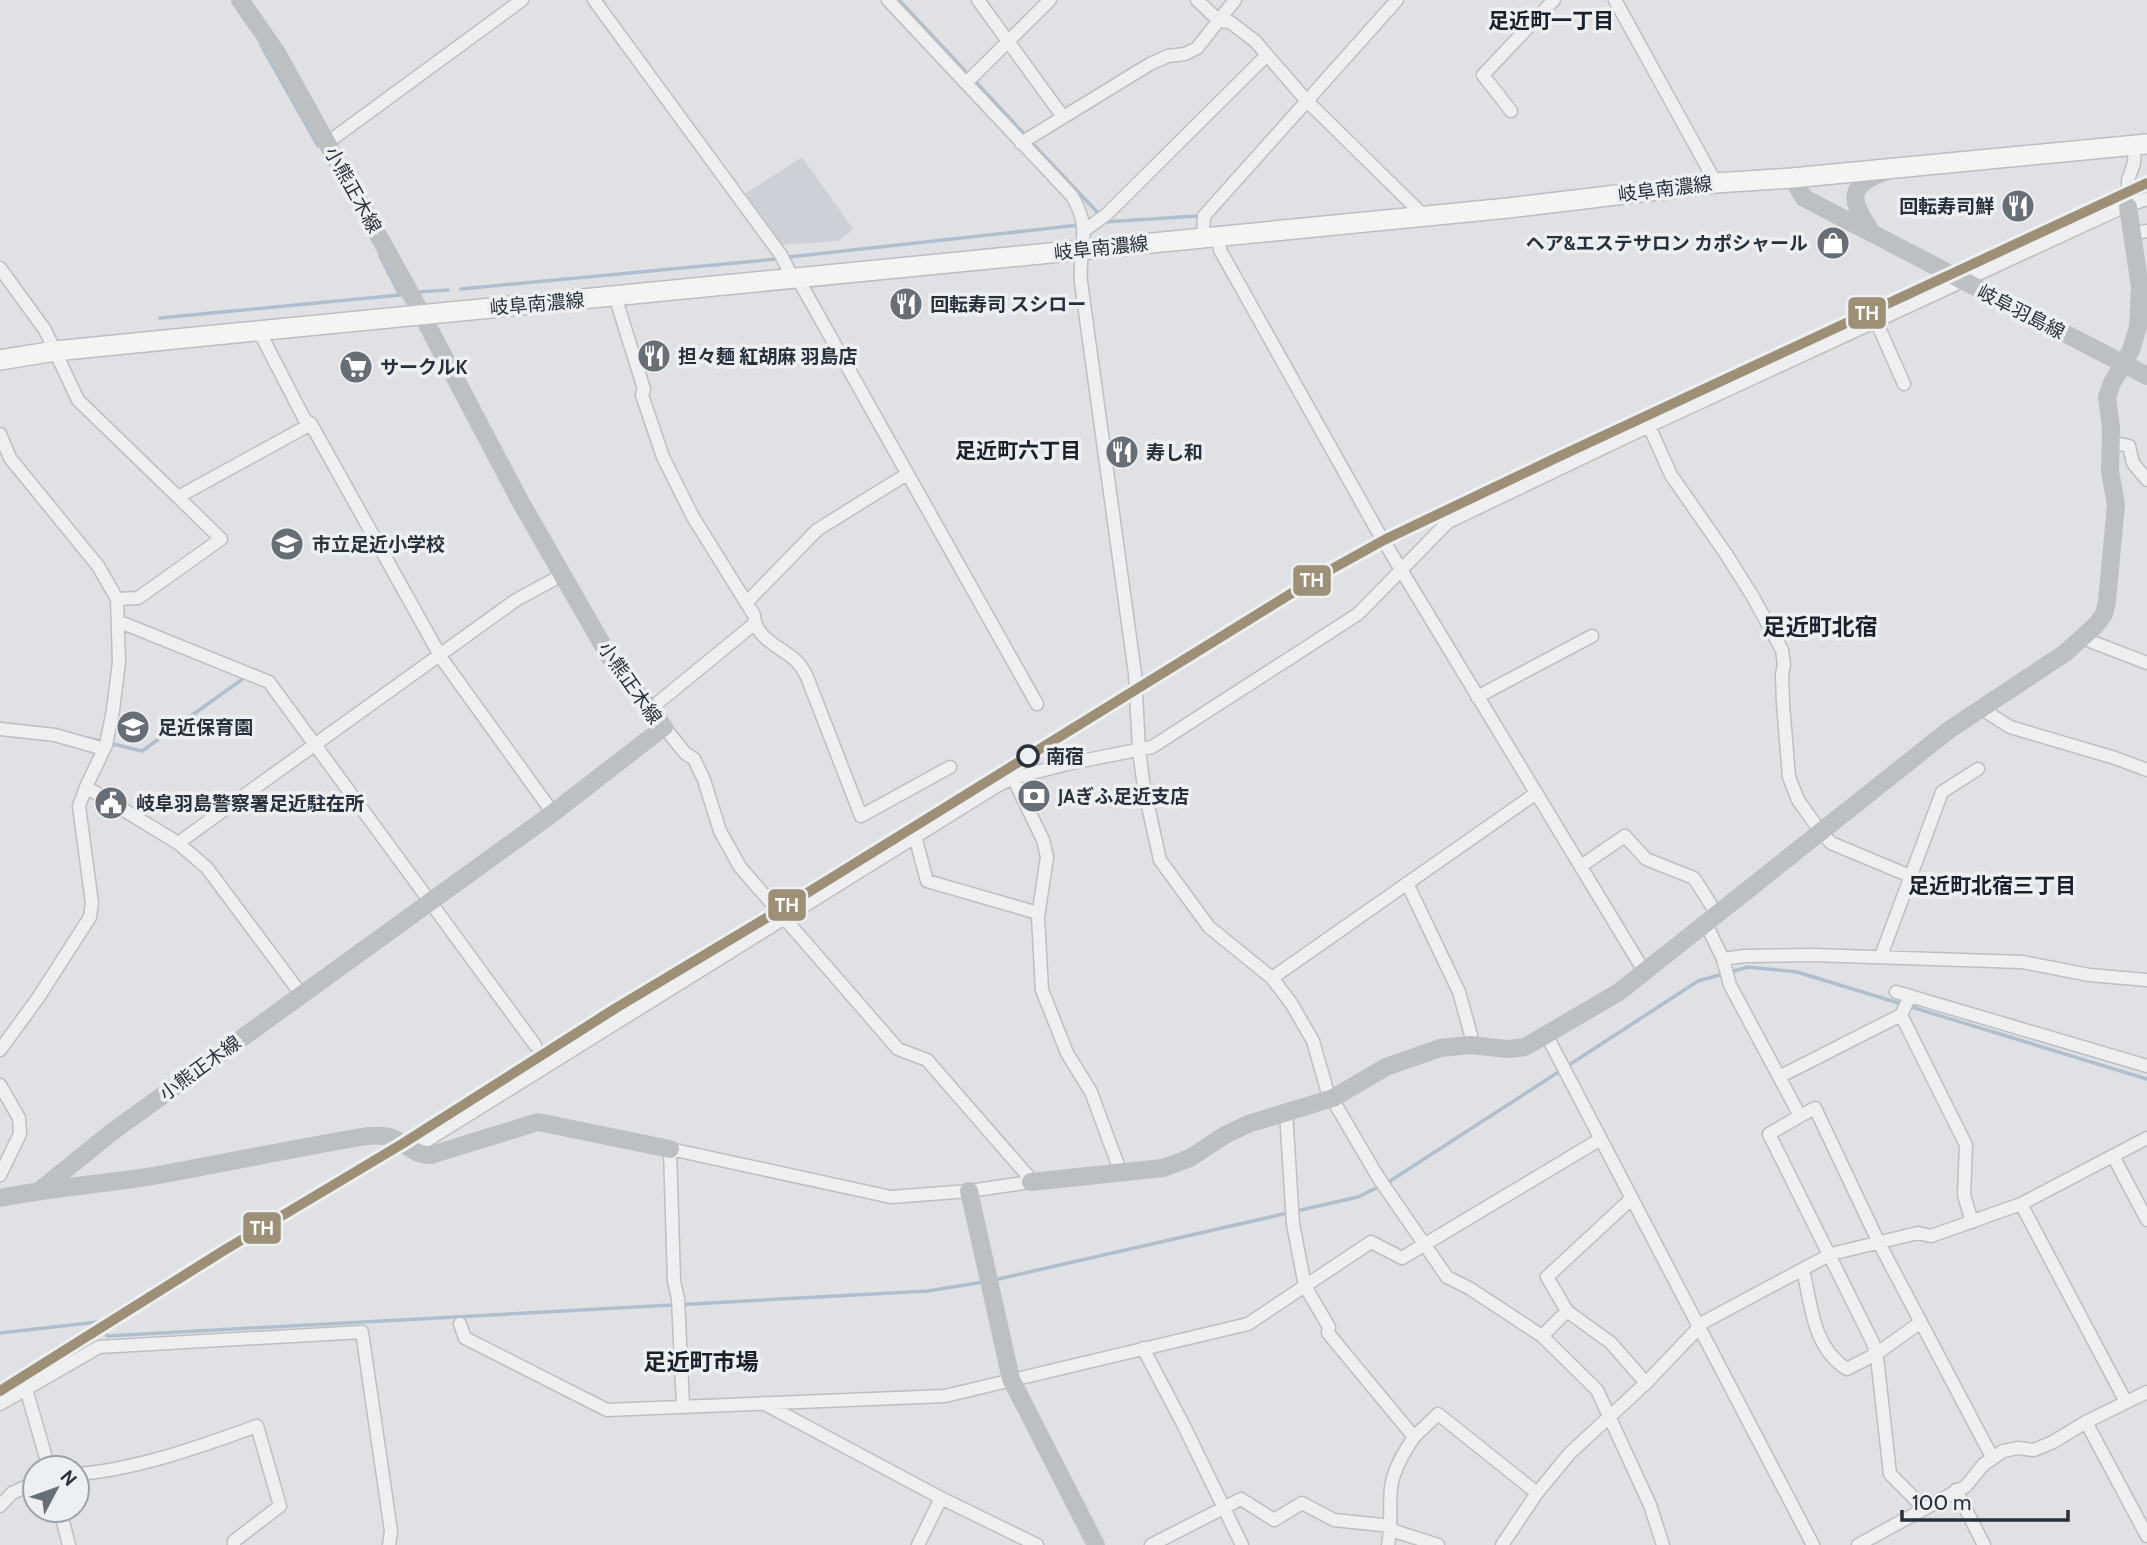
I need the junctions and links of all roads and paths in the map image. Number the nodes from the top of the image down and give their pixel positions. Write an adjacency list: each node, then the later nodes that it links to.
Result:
1 (240, 0): 19 (street, 小熊正木線)
2 (522, 0): 19 (street)
3 (594, 0): 34 (street)
4 (888, 0): 15 (street)
5 (978, 0): 13 (street)
6 (1050, 0): 13 (street)
7 (1197, 0): 12 (street)
8 (1235, 0): 12 (street)
9 (1397, 0): 16 (street)
10 (1553, 0): 17 (street)
11 (1615, 0): 24 (street)
12 (1219, 21): 14 (street); 18 (street)
13 (1008, 43): 15 (street); 18 (street)
14 (1267, 55): 16 (street); 28 (street)
15 (965, 83): 20 (street)
16 (1306, 100): 27 (street); 31 (street)
17 (1511, 111)
18 (1063, 117): 20 (street)
19 (327, 143): 37 (street, 小熊正木線)
20 (1021, 143): 28 (street)
21 (2141, 145): 22 (main road, 岐阜南濃線); 26 (street)
22 (1901, 166): 23 (main road, 岐阜南濃線); 30 (street)
23 (1792, 178): 24 (main road, 岐阜南濃線); 30 (street, 岐阜羽島線)
24 (1716, 183): 27 (main road, 岐阜南濃線)
25 (2147, 199): 26 (street)
26 (2128, 207): 29 (street); 35 (street)
27 (1423, 215): 31 (main road, 岐阜南濃線)
28 (1085, 230): 32 (street)
29 (2139, 232): 43 (street)
30 (1873, 234): 35 (street, 岐阜羽島線)
31 (1211, 237): 32 (main road, 岐阜南濃線); 53 (street)
32 (1083, 250): 34 (main road, 岐阜南濃線); 71 (street)
33 (0, 268): 41 (street)
34 (795, 279): 36 (main road, 岐阜南濃線); 50 (street)
35 (1962, 281): 38 (street); 43 (street, 岐阜羽島線)
36 (615, 296): 37 (main road, 岐阜南濃線); 56 (street)
37 (421, 315): 39 (main road, 岐阜南濃線); 54 (street, 小熊正木線)
38 (1875, 321): 45 (street); 47 (street)
39 (259, 331): 41 (main road, 岐阜南濃線); 46 (street)
40 (0, 351): 41 (main road, 岐阜南濃線)
41 (55, 351): 42 (main road, 岐阜南濃線); 52 (street)
42 (0, 360)
43 (2123, 365): 44 (street, 岐阜羽島線); 49 (street)
44 (2147, 376)
45 (1904, 384)
46 (311, 424): 52 (street); 61 (street)
47 (1648, 426): 53 (street); 79 (street)
48 (0, 434): 55 (street)
49 (2111, 442): 51 (street); 60 (street)
50 (907, 474): 56 (street); 64 (street)
51 (2147, 480)
52 (178, 497): 55 (street)
53 (1401, 570): 63 (street); 71 (street)
54 (564, 574): 61 (street); 66 (street, 小熊正木線)
55 (117, 599): 57 (street)
56 (747, 603): 58 (street)
57 (118, 624): 69 (street); 70 (street)
58 (754, 624): 66 (street); 72 (street)
59 (1592, 636): 63 (street)
60 (2082, 638): 62 (street); 65 (street)
61 (439, 654): 69 (street); 78 (street)
62 (2147, 663)
63 (1477, 697): 77 (street)
64 (1037, 704)
65 (1982, 709): 74 (street); 79 (street)
66 (649, 710): 67 (street, 小熊正木線)
67 (664, 727): 78 (street, 小熊正木線); 87 (street)
68 (0, 729): 70 (street)
69 (316, 743): 81 (street); 85 (street)
70 (104, 749): 76 (street)
71 (1139, 750): 75 (street); 92 (street)
72 (950, 766)
73 (1978, 769): 83 (street)
74 (2147, 769)
75 (1013, 778): 80 (street); 86 (street)
76 (86, 787): 81 (street); 101 (street)
77 (1535, 794): 82 (street); 84 (street)
78 (553, 813): 85 (street, 小熊正木線)
79 (1820, 831): 83 (street); 88 (street)
80 (915, 836): 86 (street); 87 (street)
81 (178, 843): 95 (street)
82 (1581, 866): 88 (street); 91 (street)
83 (1910, 876): 89 (street)
84 (1407, 883): 92 (street); 100 (street)
85 (431, 900): 95 (street, 小熊正木線); 99 (street)
86 (1038, 913): 113 (street)
87 (785, 917): 111 (street); 115 (street)
88 (1710, 918): 90 (street); 91 (street)
89 (1881, 956): 90 (street); 93 (street)
90 (1723, 959): 103 (street)
91 (1644, 971): 98 (street)
92 (1272, 978): 105 (street)
93 (2147, 980)
94 (1896, 992): 96 (street)
95 (301, 994): 116 (street, 小熊正木線)
96 (1910, 996): 97 (street); 102 (street)
97 (1901, 1015): 103 (street); 123 (street)
98 (1546, 1036): 100 (street); 109 (street)
99 (535, 1045)
100 (1470, 1045): 105 (street)
101 (0, 1050)
102 (2147, 1066)
103 (1779, 1077): 107 (street)
104 (0, 1085): 114 (street)
105 (1333, 1098): 106 (street); 125 (street)
106 (1286, 1112): 113 (street); 128 (street)
107 (1800, 1116): 124 (street); 126 (street)
108 (2147, 1138): 112 (street)
109 (1599, 1140): 119 (street); 125 (street)
110 (670, 1149): 111 (street); 117 (street); 143 (street)
111 (418, 1153): 116 (street)
112 (2113, 1156): 120 (street); 121 (street)
113 (1121, 1173): 115 (street)
114 (0, 1175)
115 (1031, 1182): 117 (street)
116 (39, 1191): 118 (street, 小熊正木線)
117 (969, 1191): 136 (street)
118 (0, 1198)
119 (1630, 1200): 129 (street); 132 (street)
120 (2142, 1200): 122 (street)
121 (2021, 1204): 123 (street); 140 (street)
122 (2147, 1220)
123 (1972, 1222): 124 (street)
124 (1879, 1242): 126 (street); 130 (street)
125 (1425, 1246): 128 (street); 133 (street)
126 (1830, 1254): 127 (street); 135 (street)
127 (1803, 1269): 132 (street); 135 (street)
128 (1304, 1286): 134 (street); 146 (street)
129 (1567, 1311): 133 (street); 137 (street)
130 (1921, 1322): 135 (street); 148 (street)
131 (460, 1324): 143 (street)
132 (1698, 1329): 137 (street); 172 (street)
133 (1542, 1336): 144 (street)
134 (1143, 1348): 136 (street); 155 (street)
135 (1876, 1354): 156 (street)
136 (1011, 1379): 141 (street); 165 (street)
137 (1646, 1383): 144 (street)
138 (26, 1389): 142 (street); 147 (street); 162 (street)
139 (2147, 1392): 140 (street)
140 (2126, 1402): 145 (street)
141 (762, 1403): 143 (street); 153 (street)
142 (0, 1405)
143 (682, 1405)
144 (1609, 1418): 152 (street); 171 (street)
145 (2086, 1422): 148 (street); 159 (street)
146 (1413, 1437): 152 (street); 158 (street)
147 (45, 1454)
148 (1992, 1457): 151 (street)
149 (91, 1471): 161 (street)
150 (21, 1489): 154 (street)
151 (1956, 1490): 156 (street); 174 (street)
152 (1536, 1493): 170 (street)
153 (941, 1498): 163 (street); 164 (street)
154 (0, 1506)
155 (1224, 1507): 158 (street); 166 (street); 167 (street)
156 (1924, 1508): 173 (street)
157 (64, 1524): 160 (street)
158 (1391, 1528): 168 (street); 169 (street)
159 (2147, 1536)
160 (69, 1545)
161 (234, 1545)
162 (388, 1545)
163 (918, 1545)
164 (1037, 1545)
165 (1096, 1545)
166 (1151, 1545)
167 (1242, 1545)
168 (1388, 1545)
169 (1438, 1545)
170 (1502, 1545)
171 (1663, 1545)
172 (1812, 1545)
173 (1858, 1545)
174 (1984, 1545)

